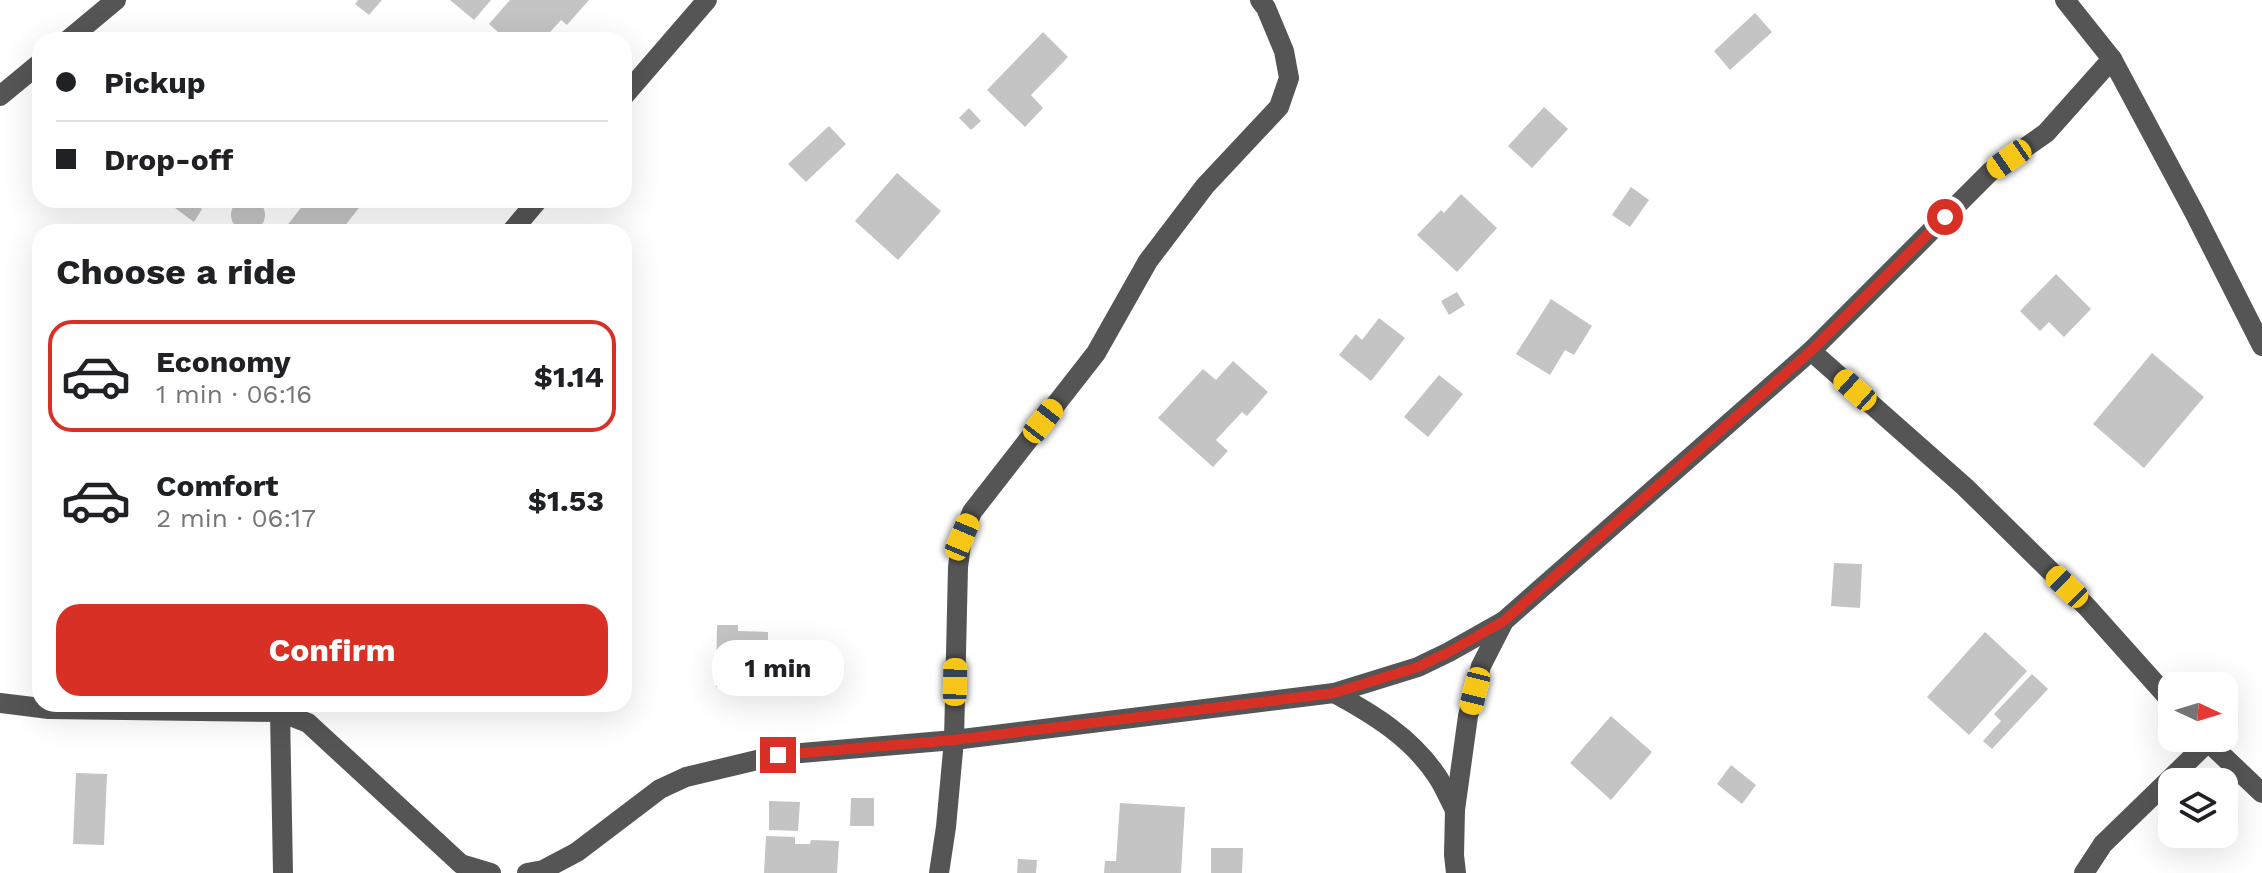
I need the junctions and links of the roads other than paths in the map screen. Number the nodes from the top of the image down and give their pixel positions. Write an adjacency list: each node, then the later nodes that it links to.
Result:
1 (116, 0): 5 (street)
2 (707, 0): 8 (street)
3 (1260, 0): 21 (street)
4 (2065, 0): 6 (street)
5 (78, 32)
6 (2112, 59): 12 (street); 13 (street)
7 (32, 70): 9 (street)
8 (632, 87)
9 (0, 96)
10 (531, 208): 11 (street)
11 (518, 224)
12 (2262, 346)
13 (1811, 351): 14 (street); 15 (street)
14 (1504, 621): 16 (street); 25 (street)
15 (2158, 686)
16 (1334, 693): 21 (street); 25 (street)
17 (0, 703): 18 (street)
18 (32, 707)
19 (281, 712): 26 (street)
20 (288, 712): 27 (street)
21 (954, 740): 28 (street); 29 (street)
22 (2194, 752): 31 (street)
23 (2219, 752): 24 (street)
24 (2262, 793)
25 (1455, 810): 30 (street)
26 (283, 873)
27 (491, 873)
28 (527, 873)
29 (939, 873)
30 (1456, 873)
31 (2084, 873)

